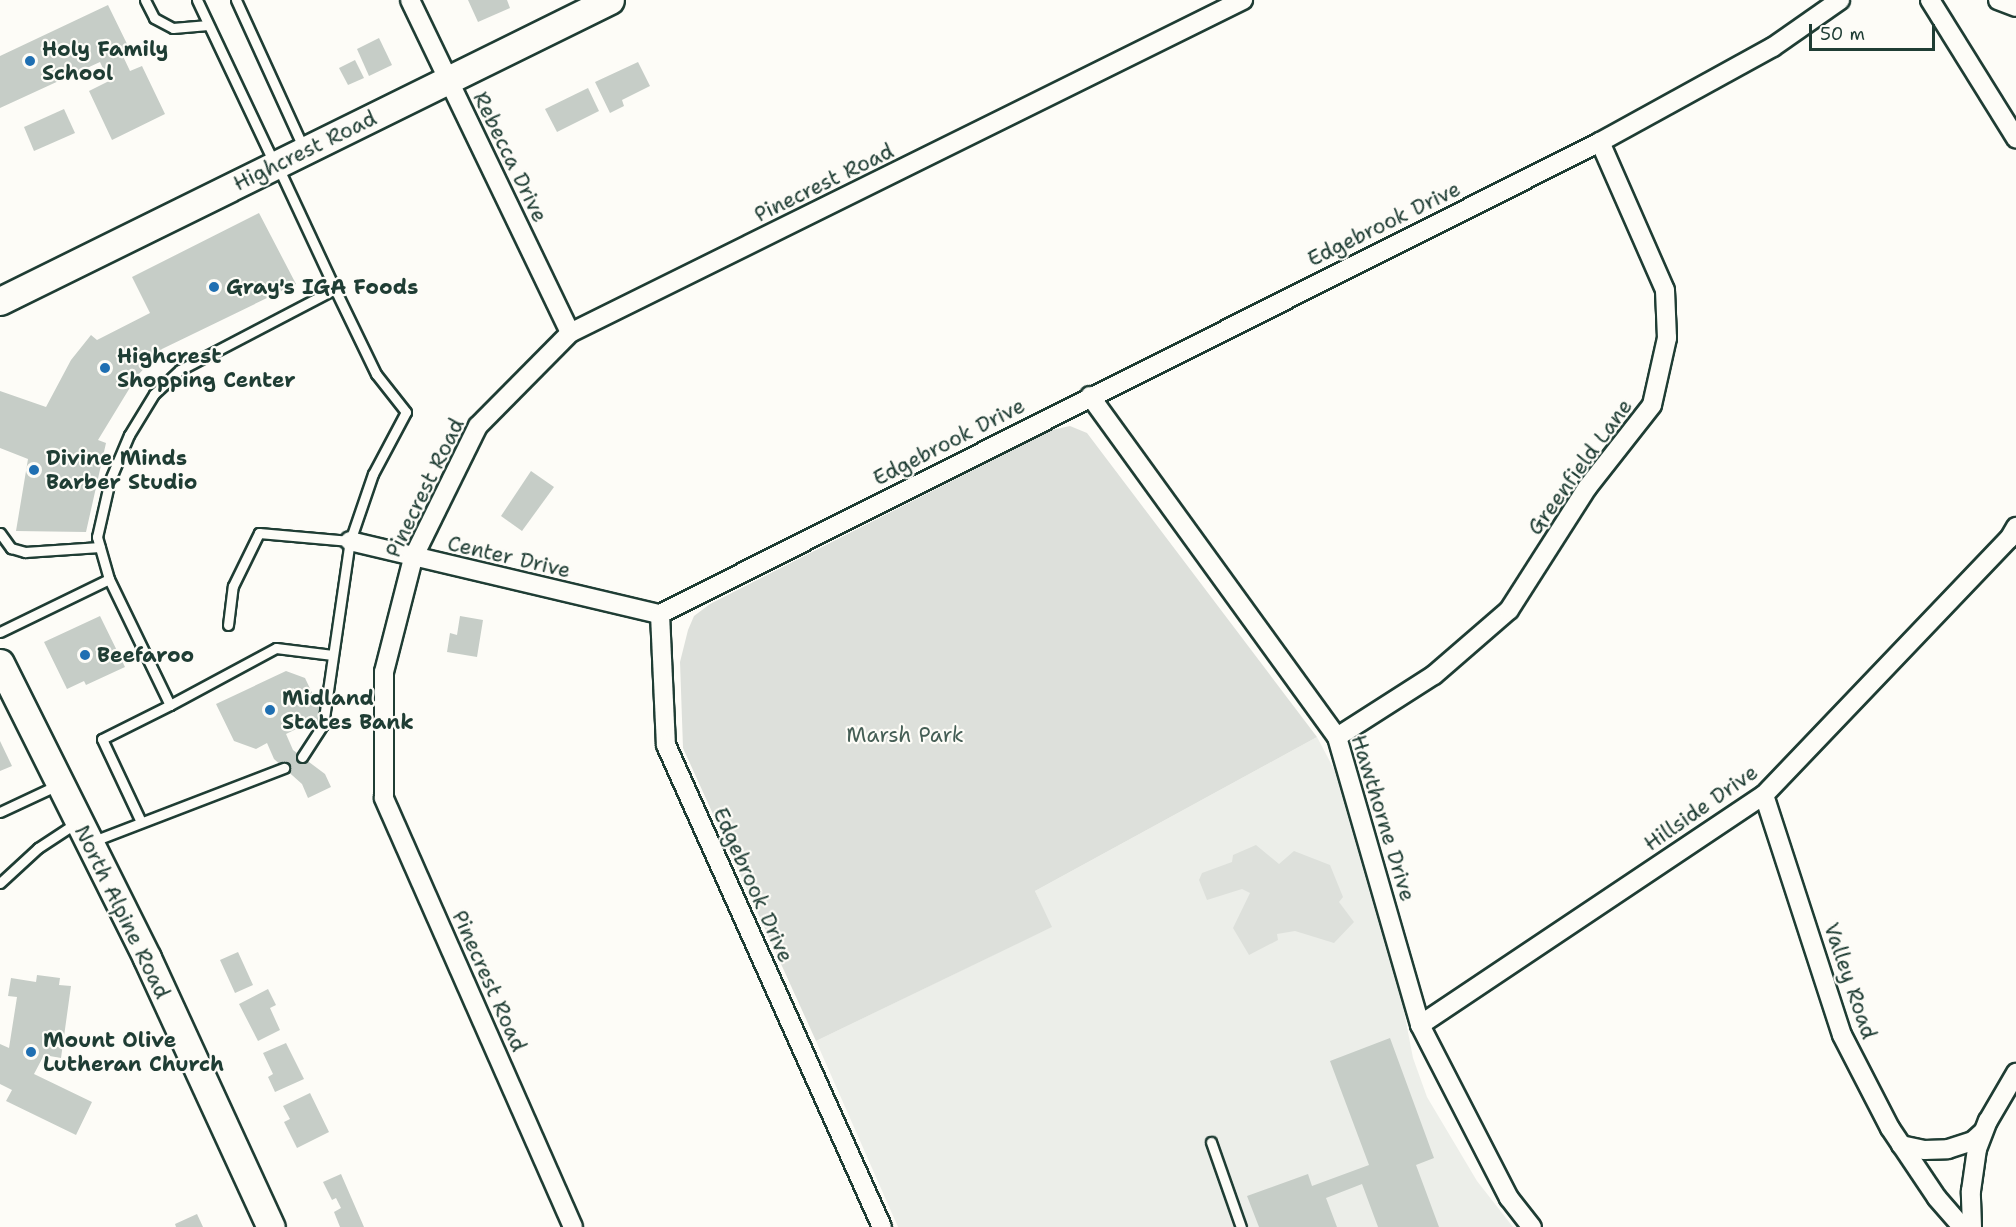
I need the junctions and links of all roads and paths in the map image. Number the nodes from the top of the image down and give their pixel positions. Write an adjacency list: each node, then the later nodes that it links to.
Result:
1 (146, 0): 11 (lane)
2 (196, 0): 11 (lane)
3 (236, 0): 15 (lane)
4 (410, 0): 12 (street, Rebecca Drive)
5 (610, 0): 12 (street, Highcrest Road)
6 (1243, 0): 19 (street, Pinecrest Road)
7 (1840, 0): 14 (street, Edgebrook Drive)
8 (1930, 0): 13 (street)
9 (1998, 0): 10 (street)
10 (2016, 7)
11 (208, 25): 16 (lane)
12 (448, 80): 15 (street, Highcrest Road); 19 (street, Rebecca Drive)
13 (2016, 138)
14 (1600, 142): 20 (street, Edgebrook Drive); 34 (street, Greenfield Lane)
15 (305, 151): 16 (street, Highcrest Road)
16 (276, 165): 17 (lane); 18 (street, Highcrest Road)
17 (335, 289): 23 (lane); 24 (lane)
18 (0, 301)
19 (570, 333): 25 (street, Pinecrest Road)
20 (1090, 396): 27 (street, Edgebrook Drive); 34 (street, Hawthorne Drive)
21 (0, 534): 24 (lane)
22 (2014, 540): 38 (street, Hillside Drive)
23 (350, 541): 25 (street, Center Drive); 28 (lane); 30 (lane)
24 (100, 547): 26 (lane)
25 (412, 558): 27 (street, Center Drive); 49 (street, Pinecrest Road)
26 (109, 579): 29 (lane); 33 (lane)
27 (660, 614): 50 (street, Edgebrook Drive)
28 (228, 625)
29 (0, 632)
30 (333, 655): 33 (lane); 35 (lane)
31 (0, 663): 32 (street, North Alpine Road)
32 (7, 694): 37 (street, North Alpine Road)
33 (171, 705): 40 (lane)
34 (1337, 737): 43 (street, Hawthorne Drive)
35 (302, 757)
36 (284, 768): 40 (lane)
37 (59, 785): 39 (lane); 41 (street, North Alpine Road)
38 (1764, 795): 43 (street, Hillside Drive); 47 (street, Valley Road)
39 (0, 812)
40 (141, 822): 41 (lane)
41 (83, 832): 42 (lane); 48 (street, North Alpine Road)
42 (0, 883)
43 (1420, 1025): 52 (street, Hawthorne Drive)
44 (2016, 1073): 45 (street)
45 (1983, 1132): 47 (street); 54 (street)
46 (1211, 1143): 51 (lane)
47 (1901, 1145): 53 (street, Valley Road)
48 (271, 1227)
49 (573, 1227)
50 (882, 1227)
51 (1241, 1227)
52 (1532, 1227)
53 (1962, 1227)
54 (1972, 1227)

